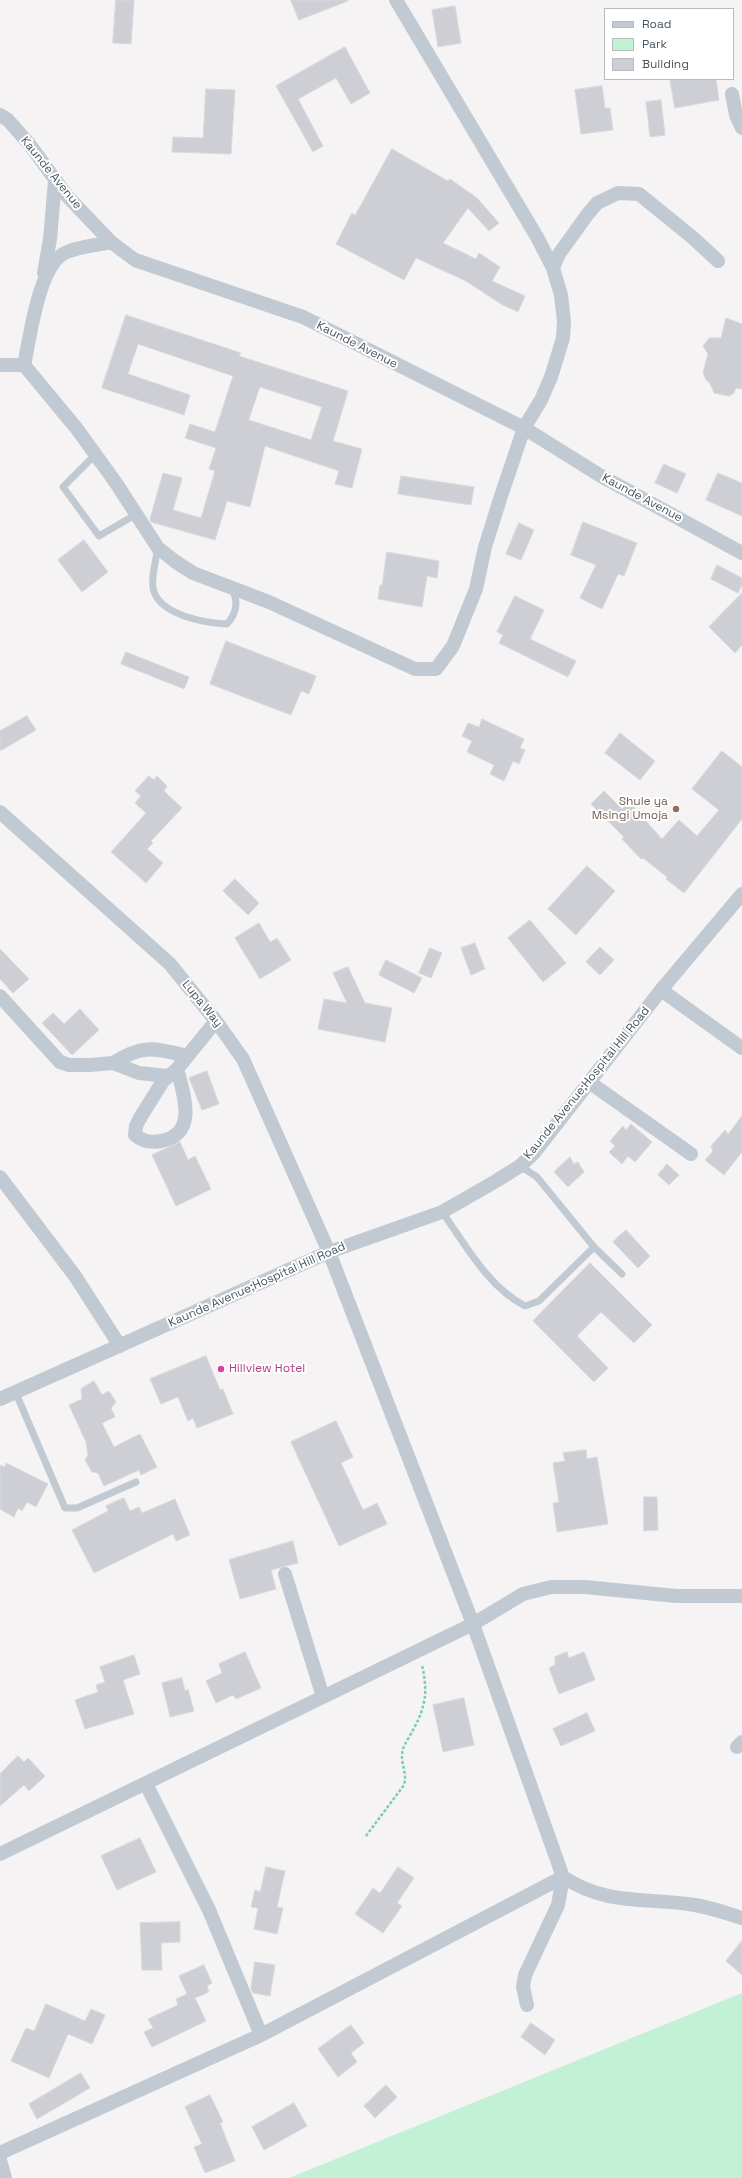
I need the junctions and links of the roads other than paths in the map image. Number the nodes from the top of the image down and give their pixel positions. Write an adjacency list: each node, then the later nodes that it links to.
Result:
1 (396, 0): 8 (street)
2 (732, 94): 4 (street)
3 (0, 115): 5 (street, Kaunde Avenue)
4 (742, 128)
5 (55, 181): 6 (street, Kaunde Avenue); 9 (street)
6 (111, 242): 9 (street); 12 (street, Kaunde Avenue)
7 (718, 261): 8 (street)
8 (553, 268): 12 (street)
9 (42, 285): 11 (street)
10 (0, 365): 11 (street)
11 (24, 365): 13 (street)
12 (524, 428): 16 (street, Kaunde Avenue); 17 (street)
13 (95, 455): 14 (street); 14 (lane)
14 (135, 515): 15 (street)
15 (158, 548): 17 (street); 17 (lane)
16 (742, 553)
17 (230, 588)
18 (0, 812): 22 (street, Lupa Way)
19 (742, 894): 20 (street, Kaunde Avenue;Hospital Hill Road)
20 (661, 990): 23 (street); 27 (street, Kaunde Avenue;Hospital Hill Road)
21 (0, 996): 25 (street)
22 (216, 1021): 24 (street); 33 (street, Lupa Way)
23 (742, 1048)
24 (188, 1056): 25 (street); 26 (street)
25 (113, 1063): 26 (street)
26 (173, 1073): 26 (street)
27 (589, 1082): 28 (street); 29 (street, Kaunde Avenue;Hospital Hill Road)
28 (691, 1154)
29 (520, 1166): 31 (street, Kaunde Avenue;Hospital Hill Road); 32 (lane)
30 (0, 1177): 35 (street)
31 (442, 1212): 32 (lane); 33 (street, Kaunde Avenue;Hospital Hill Road)
32 (594, 1247): 34 (lane)
33 (329, 1252): 35 (street, Kaunde Avenue;Hospital Hill Road); 41 (street, Lupa Way)
34 (622, 1274)
35 (120, 1346): 36 (street, Kaunde Avenue;Hospital Hill Road)
36 (15, 1391): 37 (street, Kaunde Avenue;Hospital Hill Road); 38 (lane)
37 (0, 1399)
38 (136, 1482)
39 (285, 1574): 42 (street)
40 (742, 1596): 41 (street)
41 (473, 1624): 42 (street); 45 (street, Lupa Way)
42 (323, 1697): 43 (street)
43 (146, 1784): 44 (street); 48 (street)
44 (0, 1854)
45 (563, 1877): 46 (street); 47 (street); 48 (street)
46 (742, 1918)
47 (527, 2006)
48 (261, 2035): 49 (street)
49 (0, 2153)
50 (0, 2160): 51 (street)
51 (5, 2178)

